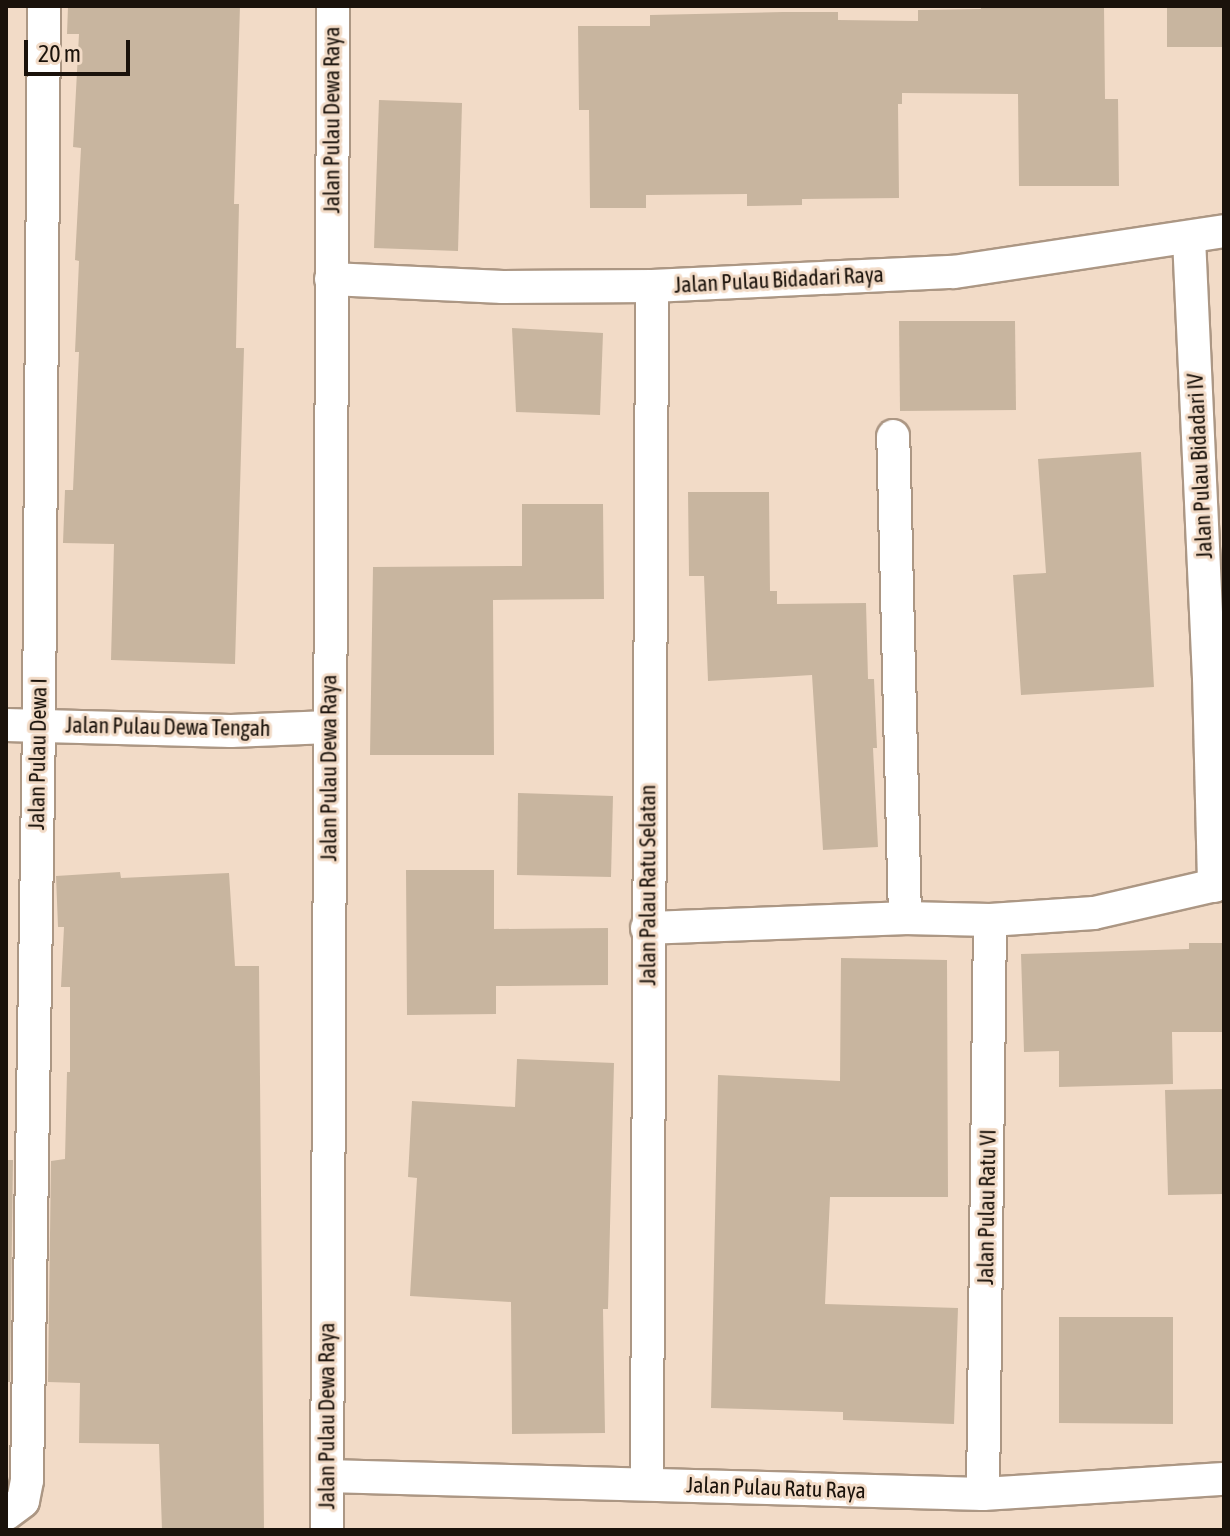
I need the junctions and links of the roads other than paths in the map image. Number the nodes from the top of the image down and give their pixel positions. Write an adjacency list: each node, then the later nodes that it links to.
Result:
1 (44, 6): 9 (street, Jalan Pulau Dewa I)
2 (333, 6): 5 (street, Jalan Pulau Dewa Raya)
3 (1224, 231): 4 (street, Jalan Pulau Bidadari Raya)
4 (1189, 238): 6 (street, Jalan Pulau Bidadari Raya); 11 (street, Jalan Pulau Bidadari IV)
5 (331, 279): 6 (street, Jalan Pulau Bidadari Raya); 10 (street, Jalan Pulau Dewa Raya)
6 (652, 286): 14 (street, Jalan Palau Ratu Selatan)
7 (893, 436): 12 (street)
8 (6, 725): 9 (street, Jalan Pulau Dewa Tengah)
9 (39, 725): 10 (street, Jalan Pulau Dewa Tengah); 19 (street, Jalan Pulau Dewa I)
10 (329, 727): 15 (street, Jalan Pulau Dewa Raya)
11 (1219, 885): 13 (street)
12 (905, 918): 13 (street); 14 (street)
13 (990, 920): 18 (street, Jalan Pulau Ratu VI)
14 (647, 928): 17 (street, Jalan Palau Ratu Selatan)
15 (327, 1476): 17 (street, Jalan Pulau Ratu Raya); 20 (street, Jalan Pulau Dewa Raya)
16 (1224, 1479): 18 (street, Jalan Pulau Ratu Raya)
17 (647, 1483): 18 (street, Jalan Pulau Ratu Raya)
18 (983, 1494)
19 (14, 1507)
20 (327, 1530)

